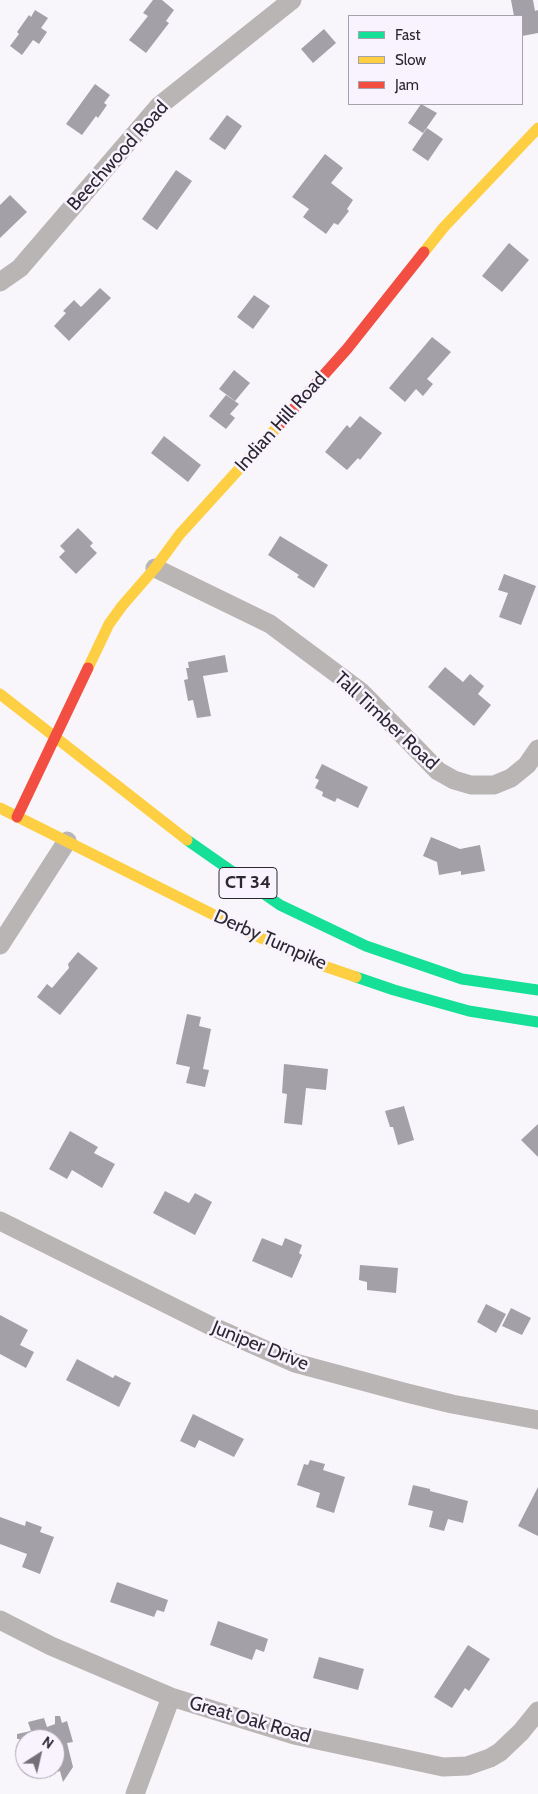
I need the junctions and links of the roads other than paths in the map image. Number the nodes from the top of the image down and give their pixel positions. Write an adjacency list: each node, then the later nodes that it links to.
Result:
1 (292, 0): 3 (street, Beechwood Road)
2 (538, 128): 4 (main road, Indian Hill Road)
3 (0, 282)
4 (155, 568): 6 (main road, Indian Hill Road); 7 (street, Tall Timber Road)
5 (0, 694): 6 (main road, Derby Turnpike / CT 34)
6 (55, 738): 9 (main road); 12 (main road, Derby Turnpike / CT 34)
7 (538, 749)
8 (0, 808): 9 (main road, Derby Turnpike / CT 34)
9 (17, 817): 10 (main road, Derby Turnpike / CT 34)
10 (67, 841): 11 (street); 13 (main road, Derby Turnpike / CT 34)
11 (0, 945)
12 (538, 990)
13 (538, 1022)
14 (0, 1221): 15 (street, Juniper Drive)
15 (538, 1420)
16 (0, 1620): 17 (street, Great Oak Road)
17 (171, 1696): 18 (street, Great Oak Road); 19 (street)
18 (538, 1711)
19 (134, 1794)

